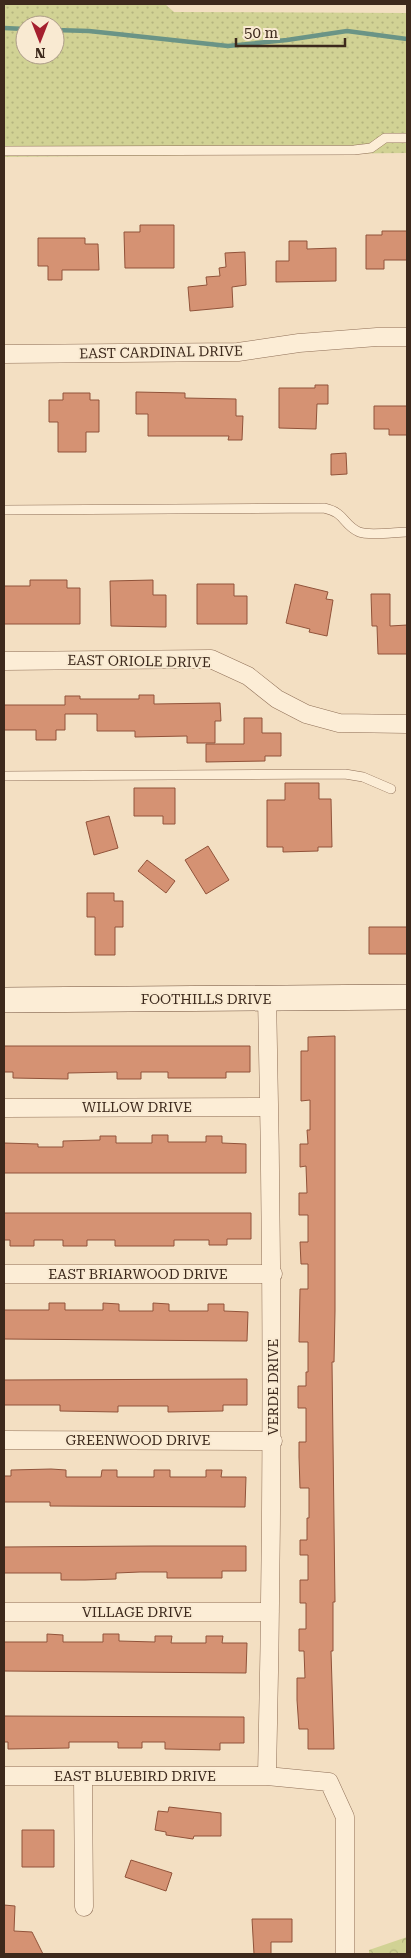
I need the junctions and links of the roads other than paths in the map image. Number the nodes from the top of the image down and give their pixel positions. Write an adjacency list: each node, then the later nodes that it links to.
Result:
1 (407, 138): 2 (lane)
2 (4, 151)
3 (407, 337): 4 (street, EAST CARDINAL DRIVE)
4 (4, 354)
5 (4, 510): 6 (lane)
6 (407, 532)
7 (4, 661): 8 (street, EAST ORIOLE DRIVE)
8 (407, 724)
9 (4, 776): 10 (lane)
10 (391, 789)
11 (407, 998): 12 (street, FOOTHILLS DRIVE)
12 (267, 999): 13 (street, FOOTHILLS DRIVE); 14 (street, VERDE DRIVE)
13 (4, 1000)
14 (269, 1107): 15 (street, WILLOW DRIVE); 17 (street, VERDE DRIVE)
15 (4, 1108)
16 (4, 1274): 17 (street, EAST BRIARWOOD DRIVE)
17 (272, 1274): 19 (street, VERDE DRIVE)
18 (4, 1440): 19 (street, GREENWOOD DRIVE)
19 (272, 1441): 21 (street, VERDE DRIVE)
20 (4, 1612): 21 (street, VILLAGE DRIVE)
21 (270, 1612): 24 (street, VERDE DRIVE)
22 (4, 1776): 23 (street, EAST BLUEBIRD DRIVE)
23 (83, 1776): 24 (street, EAST BLUEBIRD DRIVE); 25 (street)
24 (267, 1776): 26 (street, EAST BLUEBIRD DRIVE)
25 (84, 1907)
26 (345, 1954)

